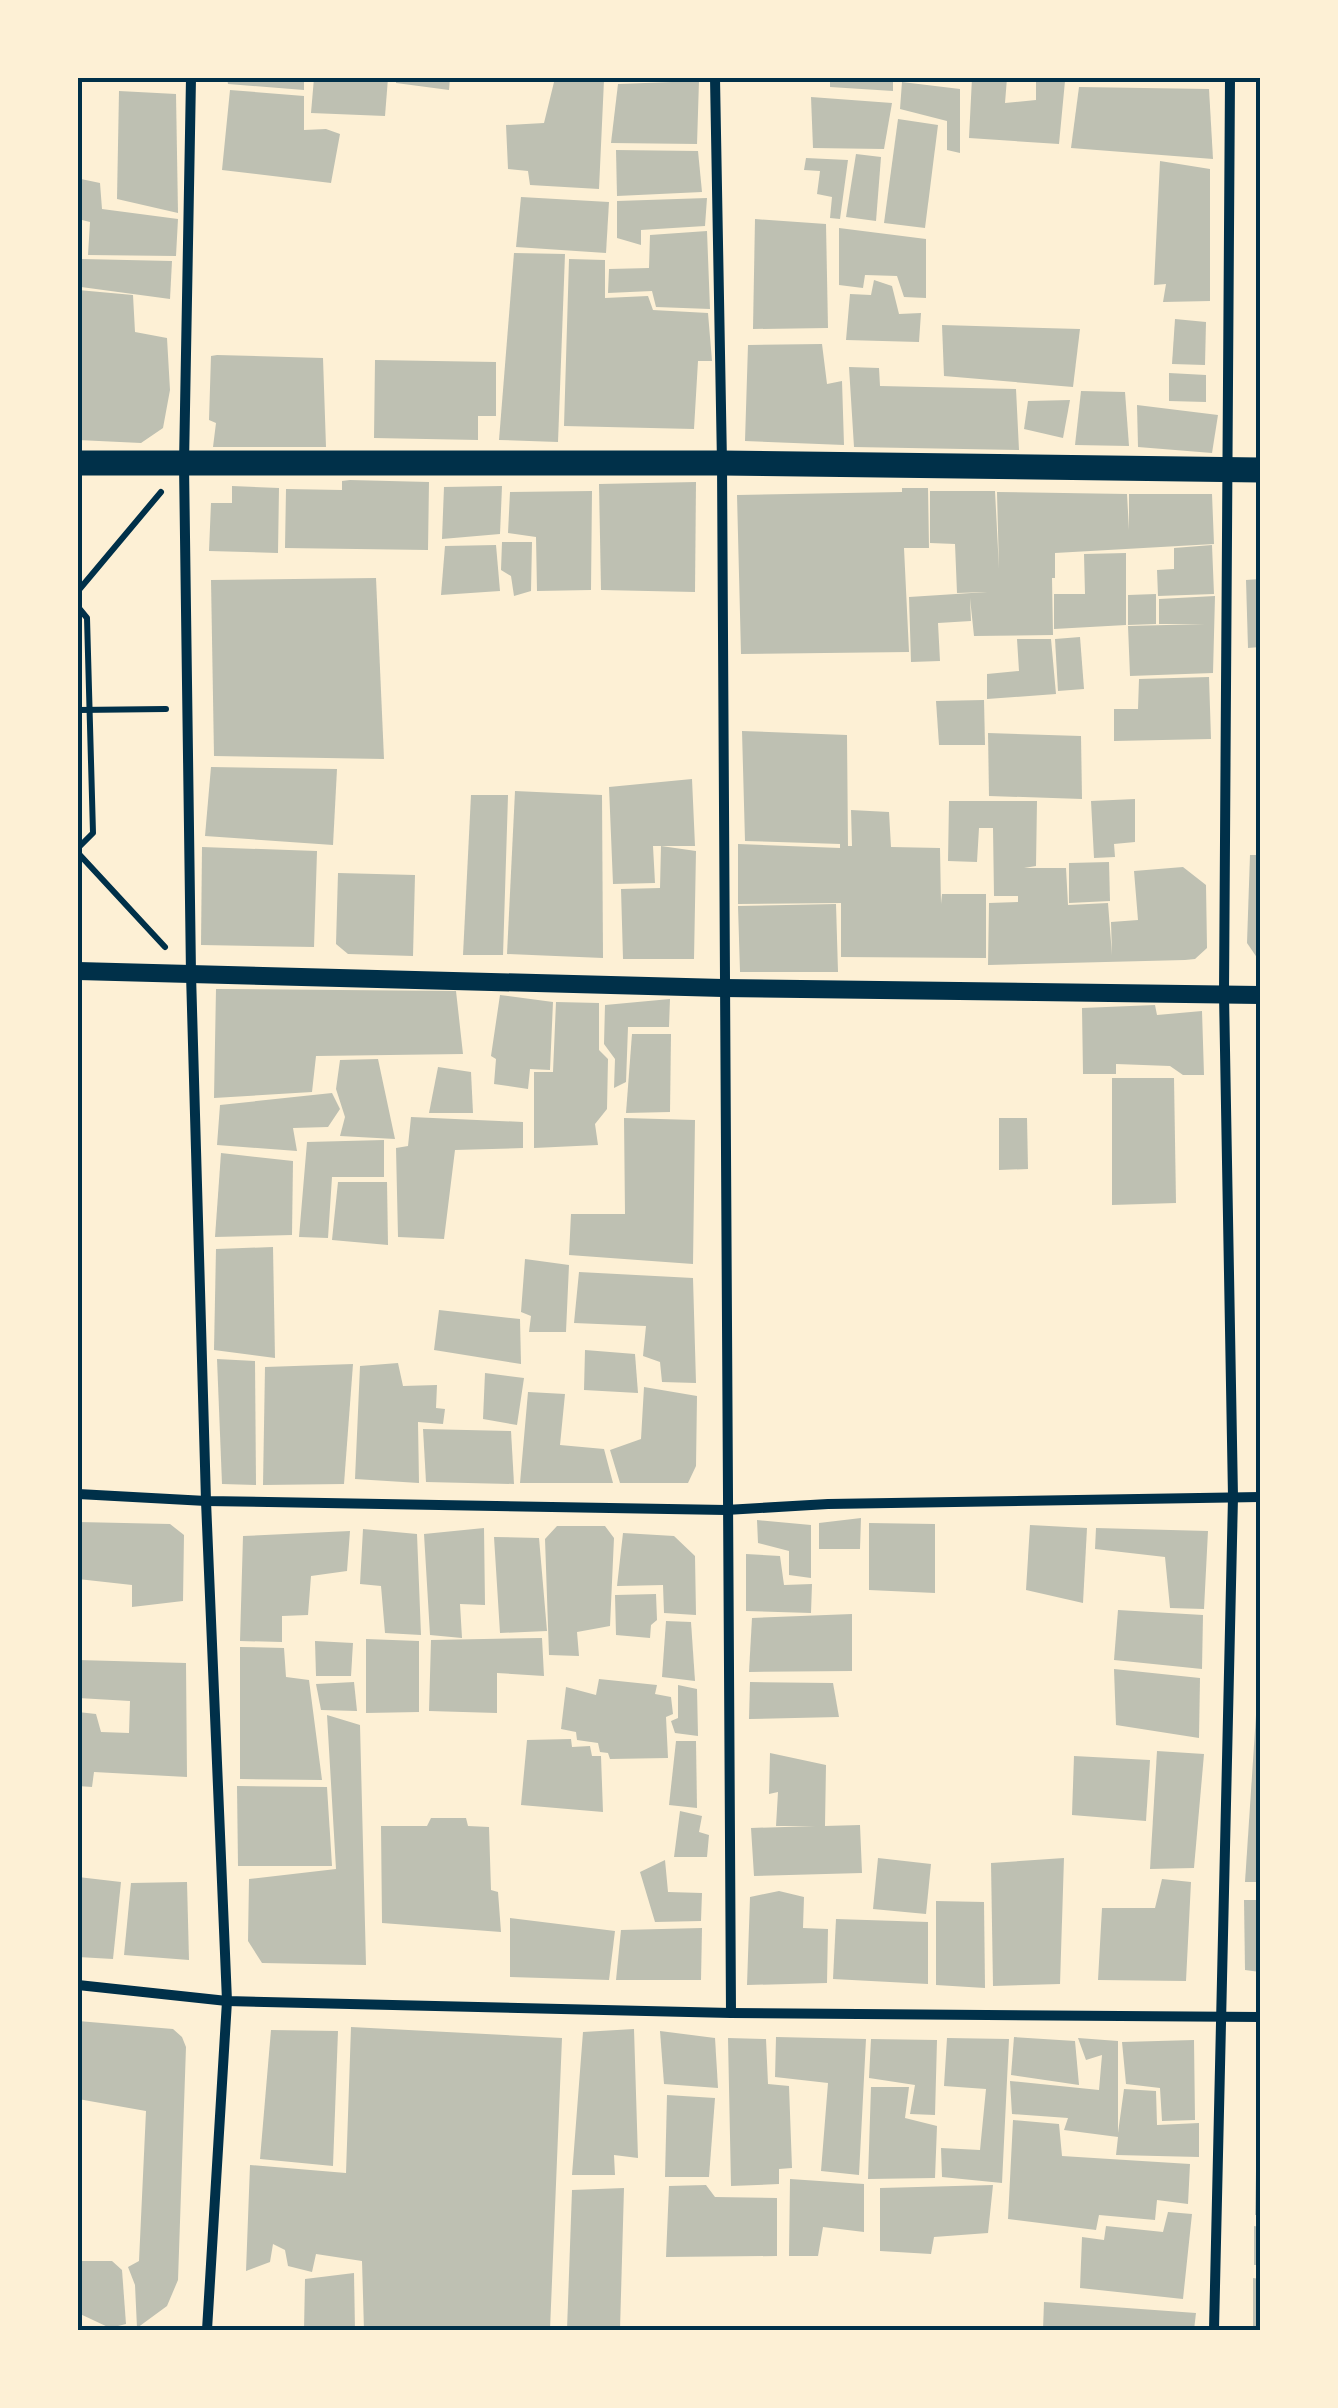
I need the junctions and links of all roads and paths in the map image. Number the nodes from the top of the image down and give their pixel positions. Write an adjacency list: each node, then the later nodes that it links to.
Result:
1 (191, 78): 6 (street)
2 (715, 78): 5 (street)
3 (1230, 78): 8 (street)
4 (78, 463): 6 (main road)
5 (722, 463): 6 (main road); 8 (main road); 17 (street)
6 (184, 464): 9 (path); 11 (street)
7 (1260, 470): 8 (main road)
8 (1229, 471): 18 (street)
9 (78, 591)
10 (78, 607): 13 (path)
11 (187, 709): 13 (path); 16 (street)
12 (78, 710): 13 (path)
13 (88, 710): 14 (path)
14 (78, 850): 16 (path)
15 (78, 971): 16 (street)
16 (191, 974): 17 (street); 23 (street)
17 (723, 988): 18 (street); 24 (street)
18 (1224, 994): 19 (street); 21 (street)
19 (1260, 996)
20 (78, 1494): 23 (street)
21 (1233, 1497): 22 (street); 24 (street); 28 (street)
22 (1260, 1497)
23 (206, 1501): 24 (street); 26 (street)
24 (726, 1510): 27 (street)
25 (78, 1986): 26 (street)
26 (227, 2002): 27 (street); 30 (street)
27 (731, 2013): 28 (street)
28 (1224, 2016): 29 (street); 31 (street)
29 (1260, 2016)
30 (207, 2330)
31 (1214, 2330)

